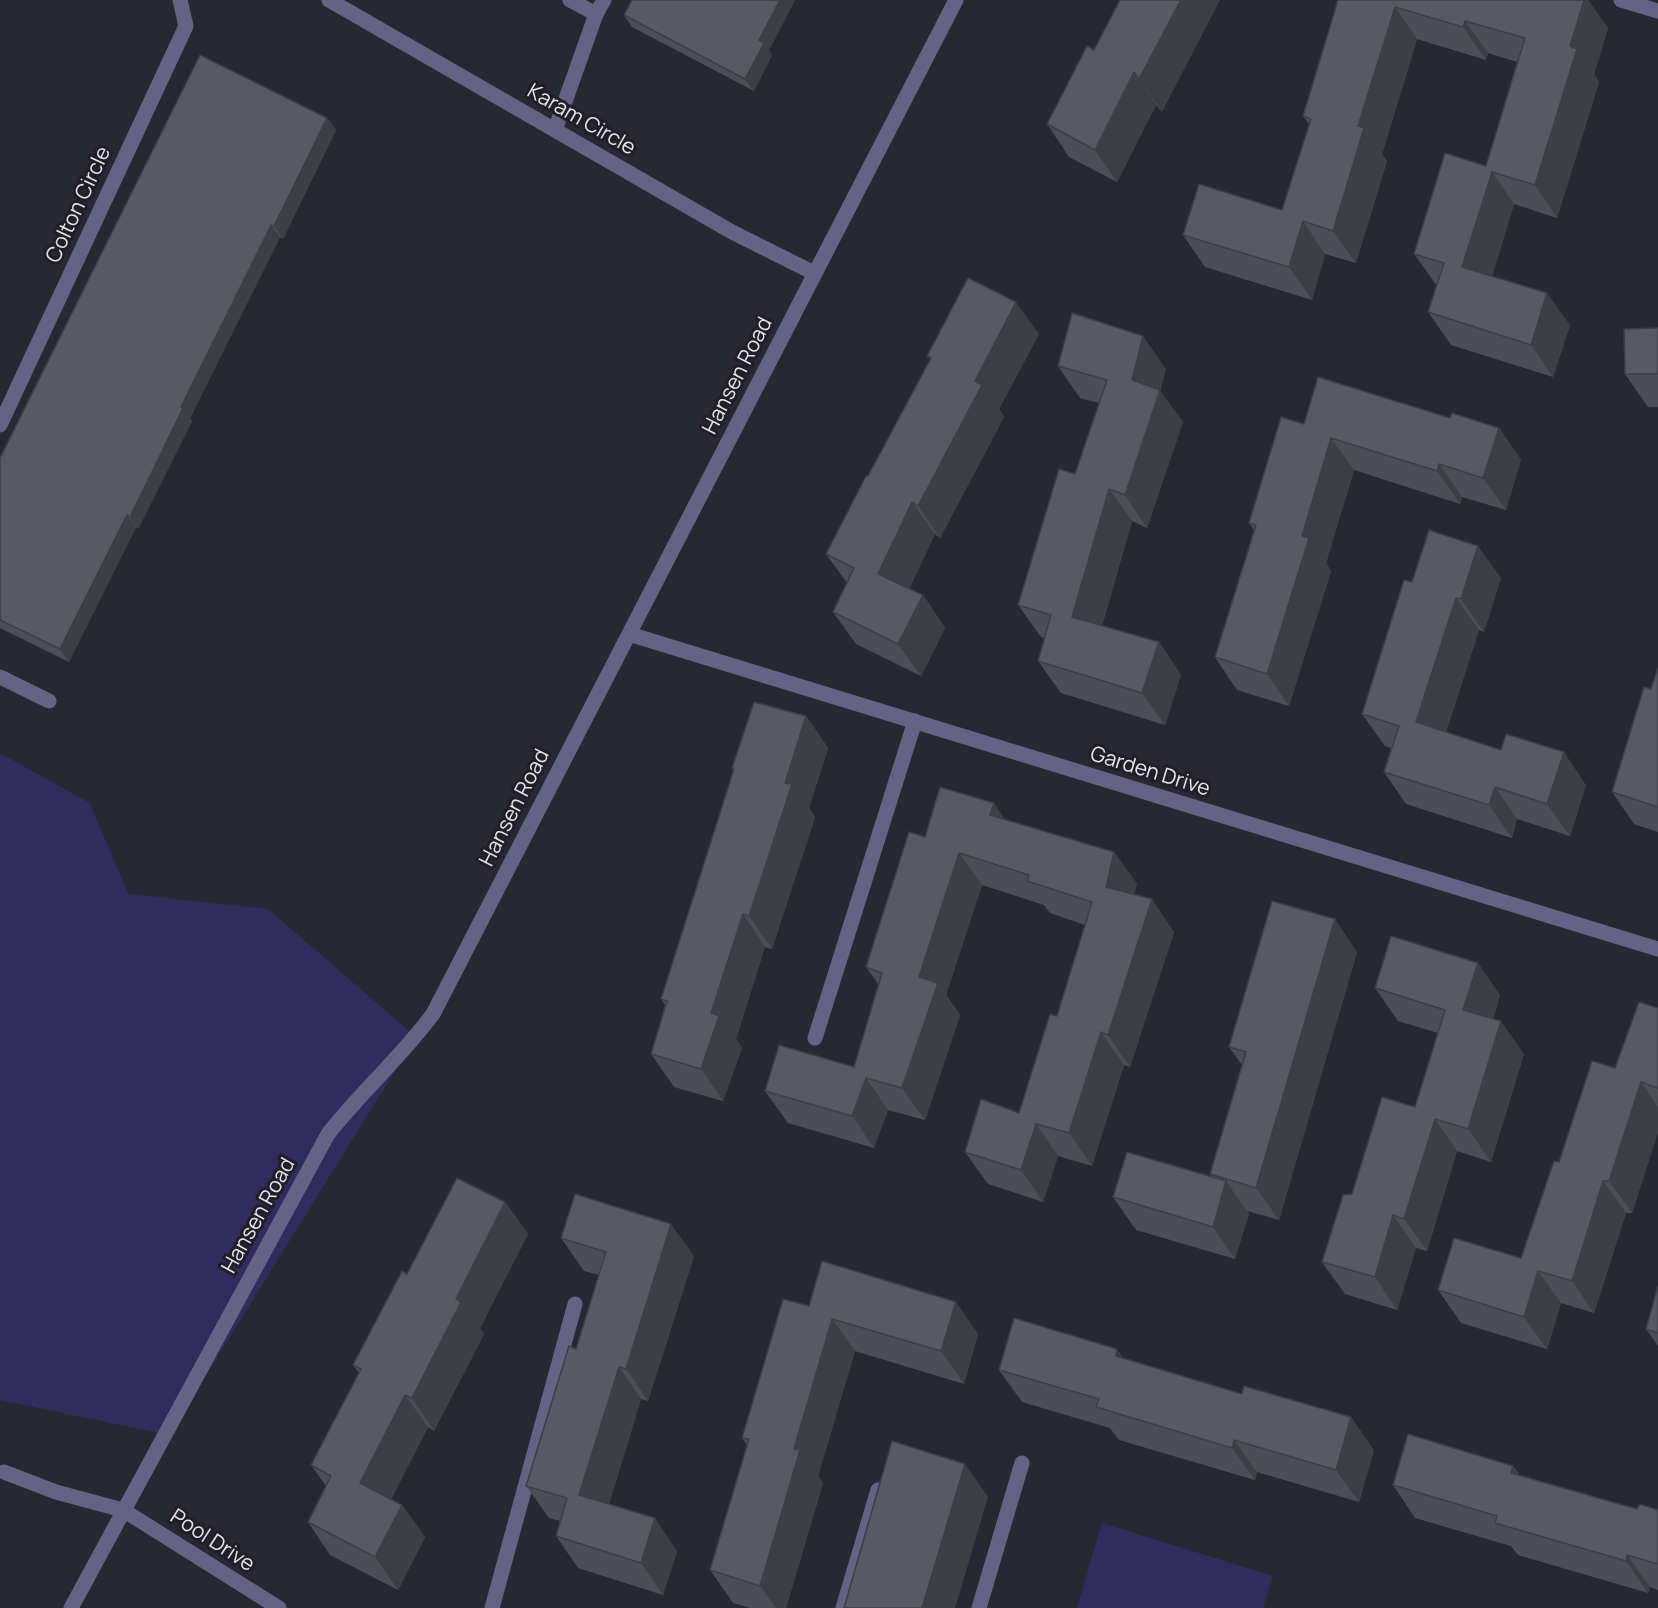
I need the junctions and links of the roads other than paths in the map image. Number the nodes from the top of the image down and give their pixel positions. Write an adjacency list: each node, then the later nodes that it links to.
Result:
1 (180, 0): 10 (street, Colton Circle)
2 (329, 0): 8 (street, Karam Circle)
3 (570, 0): 6 (street)
4 (956, 0): 9 (street, Hansen Road)
5 (1621, 0): 7 (street)
6 (600, 7): 8 (street)
7 (1658, 11)
8 (555, 130): 9 (street, Karam Circle)
9 (814, 273): 11 (street, Hansen Road)
10 (0, 425)
11 (629, 634): 14 (street, Garden Drive); 21 (street, Hansen Road)
12 (0, 677): 13 (street)
13 (49, 701)
14 (915, 721): 15 (street, Garden Drive); 16 (street)
15 (1658, 949)
16 (815, 1038)
17 (575, 1304): 24 (street)
18 (1022, 1463): 26 (street)
19 (883, 1473): 25 (street)
20 (1, 1474): 21 (street, Pool Drive)
21 (123, 1510): 22 (street, Hansen Road); 23 (street, Pool Drive)
22 (71, 1608)
23 (279, 1608)
24 (492, 1608)
25 (843, 1608)
26 (979, 1608)

